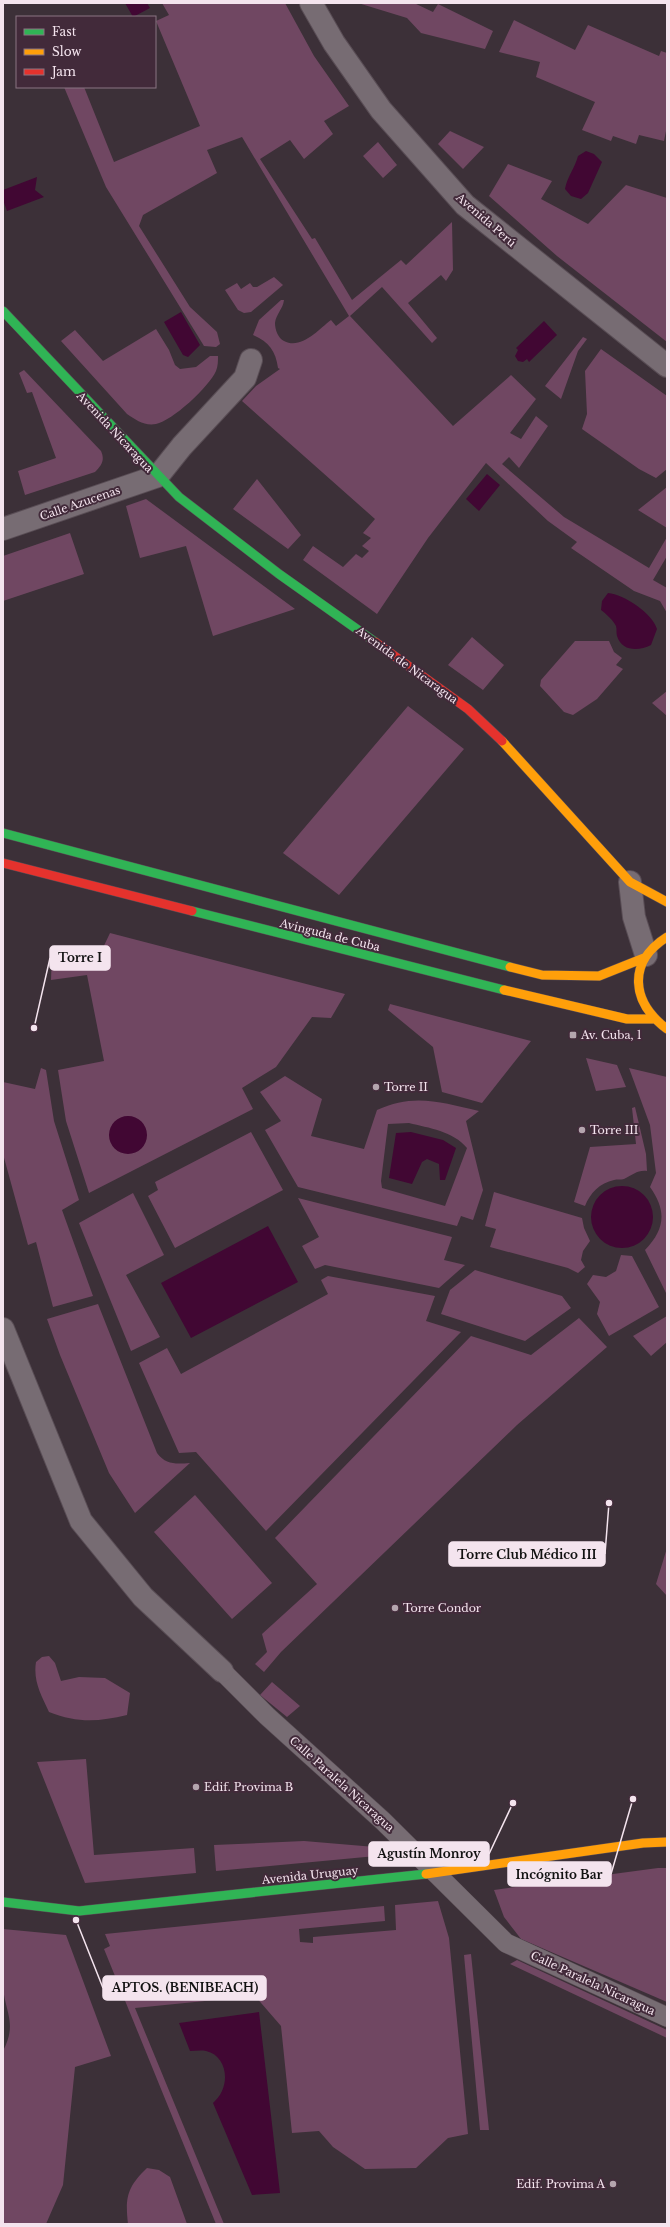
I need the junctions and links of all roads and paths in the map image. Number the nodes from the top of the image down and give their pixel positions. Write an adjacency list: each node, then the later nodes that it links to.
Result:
1 (311, 3): 4 (street, Avenida Perú)
2 (3, 311): 5 (street, Avenida Nicaragua)
3 (251, 360): 5 (street, Avenida Nicaragua)
4 (667, 366)
5 (158, 476): 6 (street, Calle Azucenas); 9 (street, Avenida de Nicaragua)
6 (3, 530)
7 (3, 833): 12 (street, Avinguda de Cuba)
8 (3, 863): 13 (street, Avinguda de Cuba)
9 (630, 882): 10 (street, Avenida de Nicaragua); 12 (street)
10 (667, 902)
11 (667, 937): 12 (street)
12 (645, 957): 13 (street)
13 (653, 1019): 14 (street)
14 (667, 1029)
15 (3, 1329): 16 (street)
16 (222, 1671): 18 (lane, Calle Paralela Nicaragua)
17 (667, 1842): 18 (street, Avenida Uruguay)
18 (437, 1873): 19 (street, Avenida Uruguay); 20 (lane, Calle Paralela Nicaragua)
19 (3, 1902)
20 (667, 2017)

